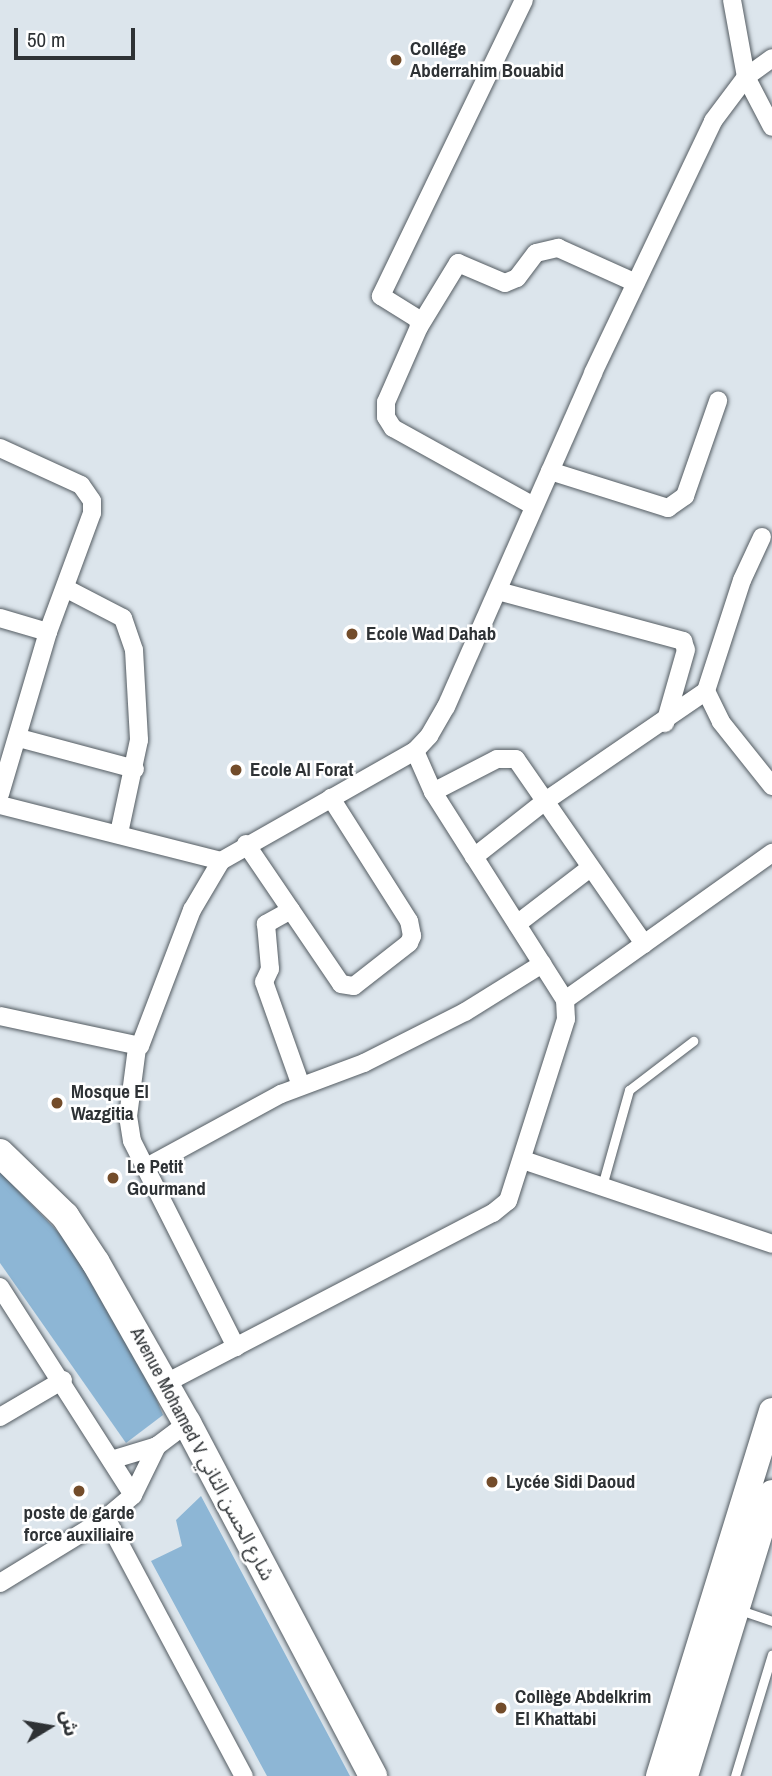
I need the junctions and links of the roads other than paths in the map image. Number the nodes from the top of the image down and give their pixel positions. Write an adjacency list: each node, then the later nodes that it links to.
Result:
1 (524, 0): 7 (street)
2 (732, 0): 4 (street)
3 (772, 58): 4 (street)
4 (746, 77): 5 (street); 6 (street)
5 (772, 127)
6 (636, 283): 7 (street); 10 (street)
7 (419, 327): 11 (street)
8 (718, 401): 10 (street)
9 (0, 448): 13 (street)
10 (550, 471): 11 (street)
11 (534, 506): 14 (street)
12 (762, 537): 17 (street)
13 (68, 589): 16 (street); 21 (street)
14 (498, 591): 18 (street); 20 (street)
15 (0, 618): 16 (street)
16 (48, 632): 19 (street)
17 (706, 691): 18 (street); 22 (street)
18 (664, 723): 26 (street)
19 (19, 738): 21 (street); 24 (street)
20 (415, 751): 23 (street); 25 (street)
21 (135, 769): 28 (street)
22 (772, 786)
23 (433, 792): 26 (street); 31 (street)
24 (0, 794)
25 (331, 798): 29 (street); 34 (street)
26 (544, 802): 31 (street); 33 (street)
27 (0, 805): 28 (street)
28 (119, 833): 32 (street)
29 (246, 844): 32 (street); 34 (street)
30 (772, 853): 36 (street)
31 (474, 857): 35 (street)
32 (221, 861): 41 (street)
33 (590, 868): 35 (street); 36 (street)
34 (291, 910): 42 (street)
35 (517, 924): 37 (street)
36 (644, 944): 38 (street)
37 (542, 964): 38 (street); 42 (street)
38 (565, 1000): 44 (street)
39 (0, 1016): 41 (street)
40 (693, 1041): 46 (lane)
41 (137, 1048): 45 (street)
42 (301, 1086): 45 (street)
43 (0, 1153): 51 (main road, Avenue Mohamed V شارع الحسن الثاني)
44 (523, 1160): 46 (street); 49 (street)
45 (145, 1168): 49 (street)
46 (602, 1186): 47 (street)
47 (772, 1244)
48 (0, 1286): 50 (street)
49 (236, 1347): 51 (street)
50 (63, 1380): 53 (street); 56 (street)
51 (166, 1383): 54 (main road, Avenue Mohamed V شارع الحسن الثاني)
52 (772, 1411): 66 (main road)
53 (0, 1417)
54 (187, 1423): 55 (street); 65 (main road, Avenue Mohamed V شارع الحسن الثاني)
55 (157, 1446): 56 (street); 58 (street)
56 (111, 1460): 58 (street)
57 (772, 1493): 61 (main road)
58 (133, 1494): 59 (street)
59 (106, 1518): 60 (street); 64 (street)
60 (0, 1583)
61 (735, 1609): 62 (lane); 67 (main road)
62 (772, 1621)
63 (772, 1654): 68 (lane)
64 (244, 1776)
65 (373, 1776)
66 (659, 1776)
67 (685, 1776)
68 (735, 1776)

